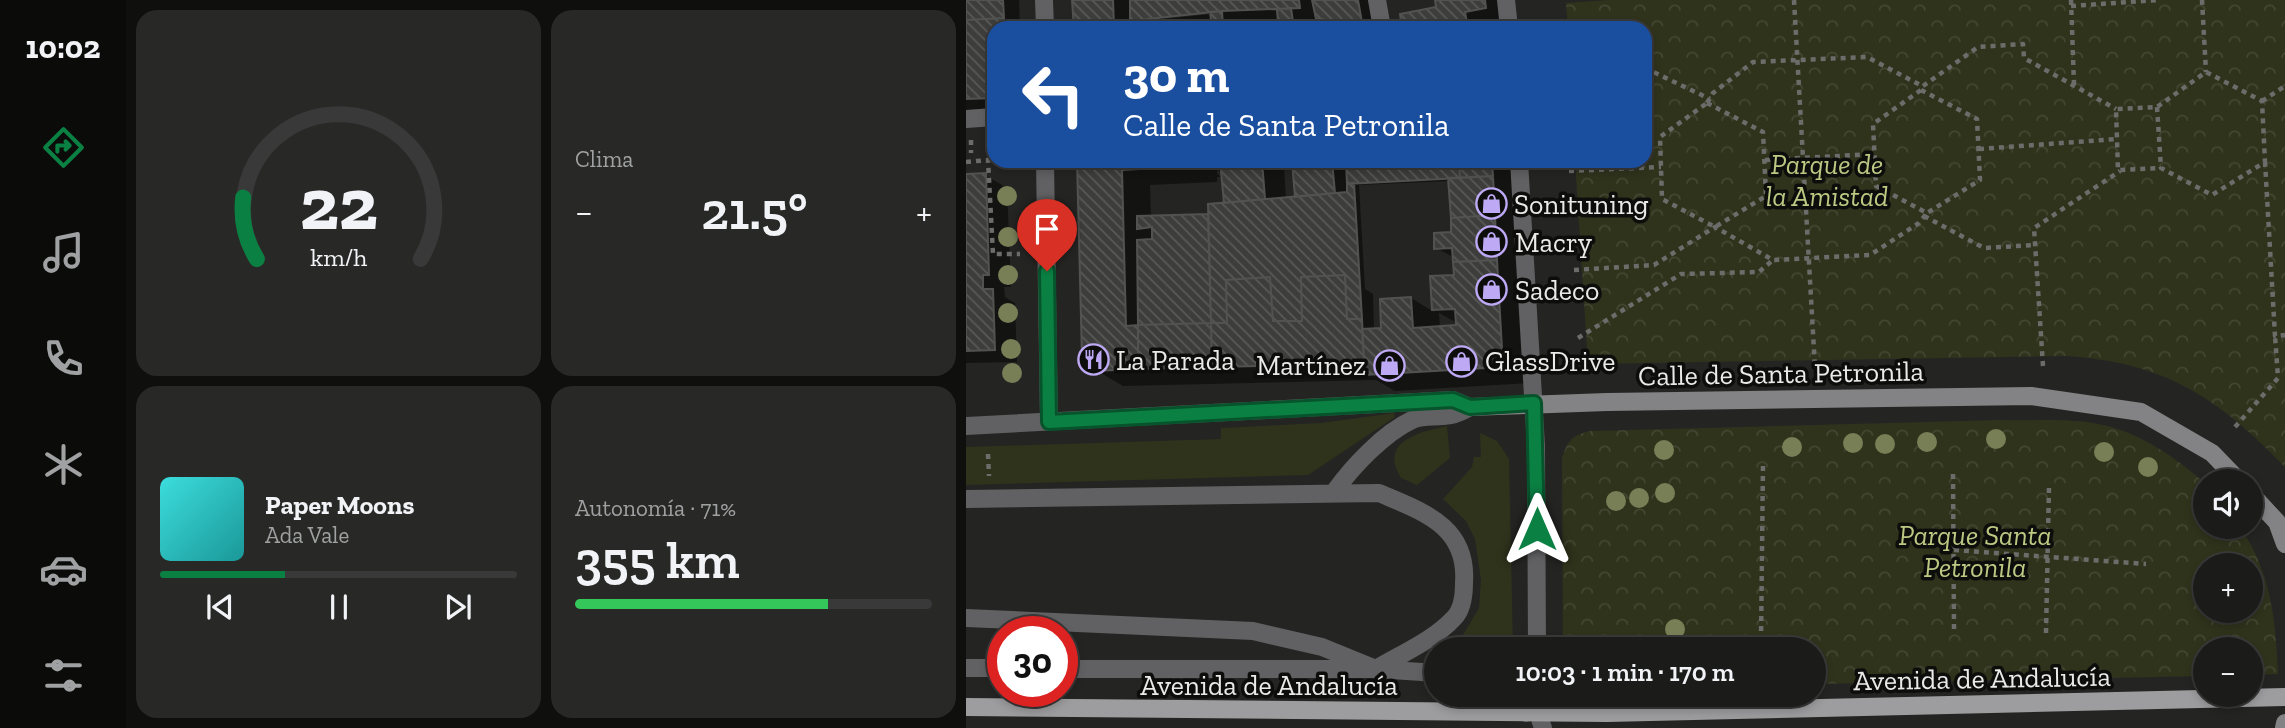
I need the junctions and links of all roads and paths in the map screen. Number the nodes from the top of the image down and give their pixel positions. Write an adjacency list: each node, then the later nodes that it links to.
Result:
1 (1044, 0): 9 (street)
2 (1377, 0): 10 (street)
3 (1506, 0): 11 (street)
4 (1794, 0): 12 (path)
5 (2158, 0): 7 (path)
6 (2202, 0): 14 (path)
7 (2137, 1): 8 (path)
8 (2071, 3): 15 (path)
9 (1045, 21)
10 (1381, 21)
11 (1508, 21)
12 (1798, 60): 17 (path); 18 (path); 29 (path)
13 (1652, 72): 18 (path)
14 (2206, 72): 19 (path); 20 (path)
15 (2074, 85): 17 (path); 21 (path)
16 (2285, 86): 19 (path)
17 (1922, 88): 26 (path); 28 (path)
18 (1708, 101): 31 (path); 35 (path)
19 (2262, 101): 33 (path)
20 (2157, 107): 21 (path); 40 (path)
21 (2116, 109): 24 (path)
22 (987, 118): 23 (street)
23 (966, 120)
24 (2117, 139): 26 (path); 41 (path)
25 (971, 141): 27 (path)
26 (1979, 149): 43 (path)
27 (971, 153)
28 (1874, 155): 29 (path); 43 (path)
29 (1805, 158): 31 (path); 47 (path)
30 (987, 160): 32 (path)
31 (1765, 160): 44 (path)
32 (966, 162)
33 (2265, 162): 40 (path); 51 (path)
34 (1652, 167): 35 (path)
35 (1661, 167): 44 (path)
36 (988, 168): 46 (path)
37 (1045, 168): 57 (street)
38 (1519, 168): 55 (street)
39 (1638, 168): 42 (path)
40 (2161, 168): 41 (path)
41 (2121, 170): 45 (path)
42 (1569, 171)
43 (1926, 215): 45 (path); 47 (path)
44 (1714, 228): 48 (path); 49 (path)
45 (2035, 245): 53 (path)
46 (1020, 254)
47 (1809, 258): 48 (path); 54 (path)
48 (1773, 260): 52 (path)
49 (1574, 270)
50 (2285, 335): 51 (path)
51 (2275, 336): 59 (path)
52 (1578, 338)
53 (2043, 366)
54 (1815, 368)
55 (1534, 403): 56 (street, Calle de Santa Petronila); 62 (street, Calle de Santa Petronila); 76 (street)
56 (1470, 407): 57 (street, Calle de Santa Petronila); 66 (street)
57 (1049, 422): 58 (street, Calle de Santa Petronila)
58 (966, 426)
59 (2235, 427)
60 (988, 454): 64 (path)
61 (1763, 464): 77 (path)
62 (2227, 469)
63 (1953, 474): 70 (path)
64 (989, 484)
65 (2049, 486): 71 (path)
66 (1335, 491): 67 (street); 81 (street)
67 (966, 499)
68 (2263, 507): 69 (street)
69 (2285, 544)
70 (1954, 550): 71 (path); 74 (path)
71 (2047, 557): 72 (path); 75 (path)
72 (2146, 564)
73 (966, 618): 81 (street)
74 (1954, 631)
75 (2046, 633)
76 (1538, 637)
77 (1761, 637)
78 (966, 668): 79 (street)
79 (987, 668)
80 (1078, 668): 81 (street)
81 (1376, 669): 82 (street)
82 (1424, 672)
83 (2285, 697): 85 (main road, Avenida de Andalucía)
84 (966, 707): 85 (main road, Avenida de Andalucía)
85 (1536, 712)
86 (2285, 723): 87 (street)
87 (2284, 728)

